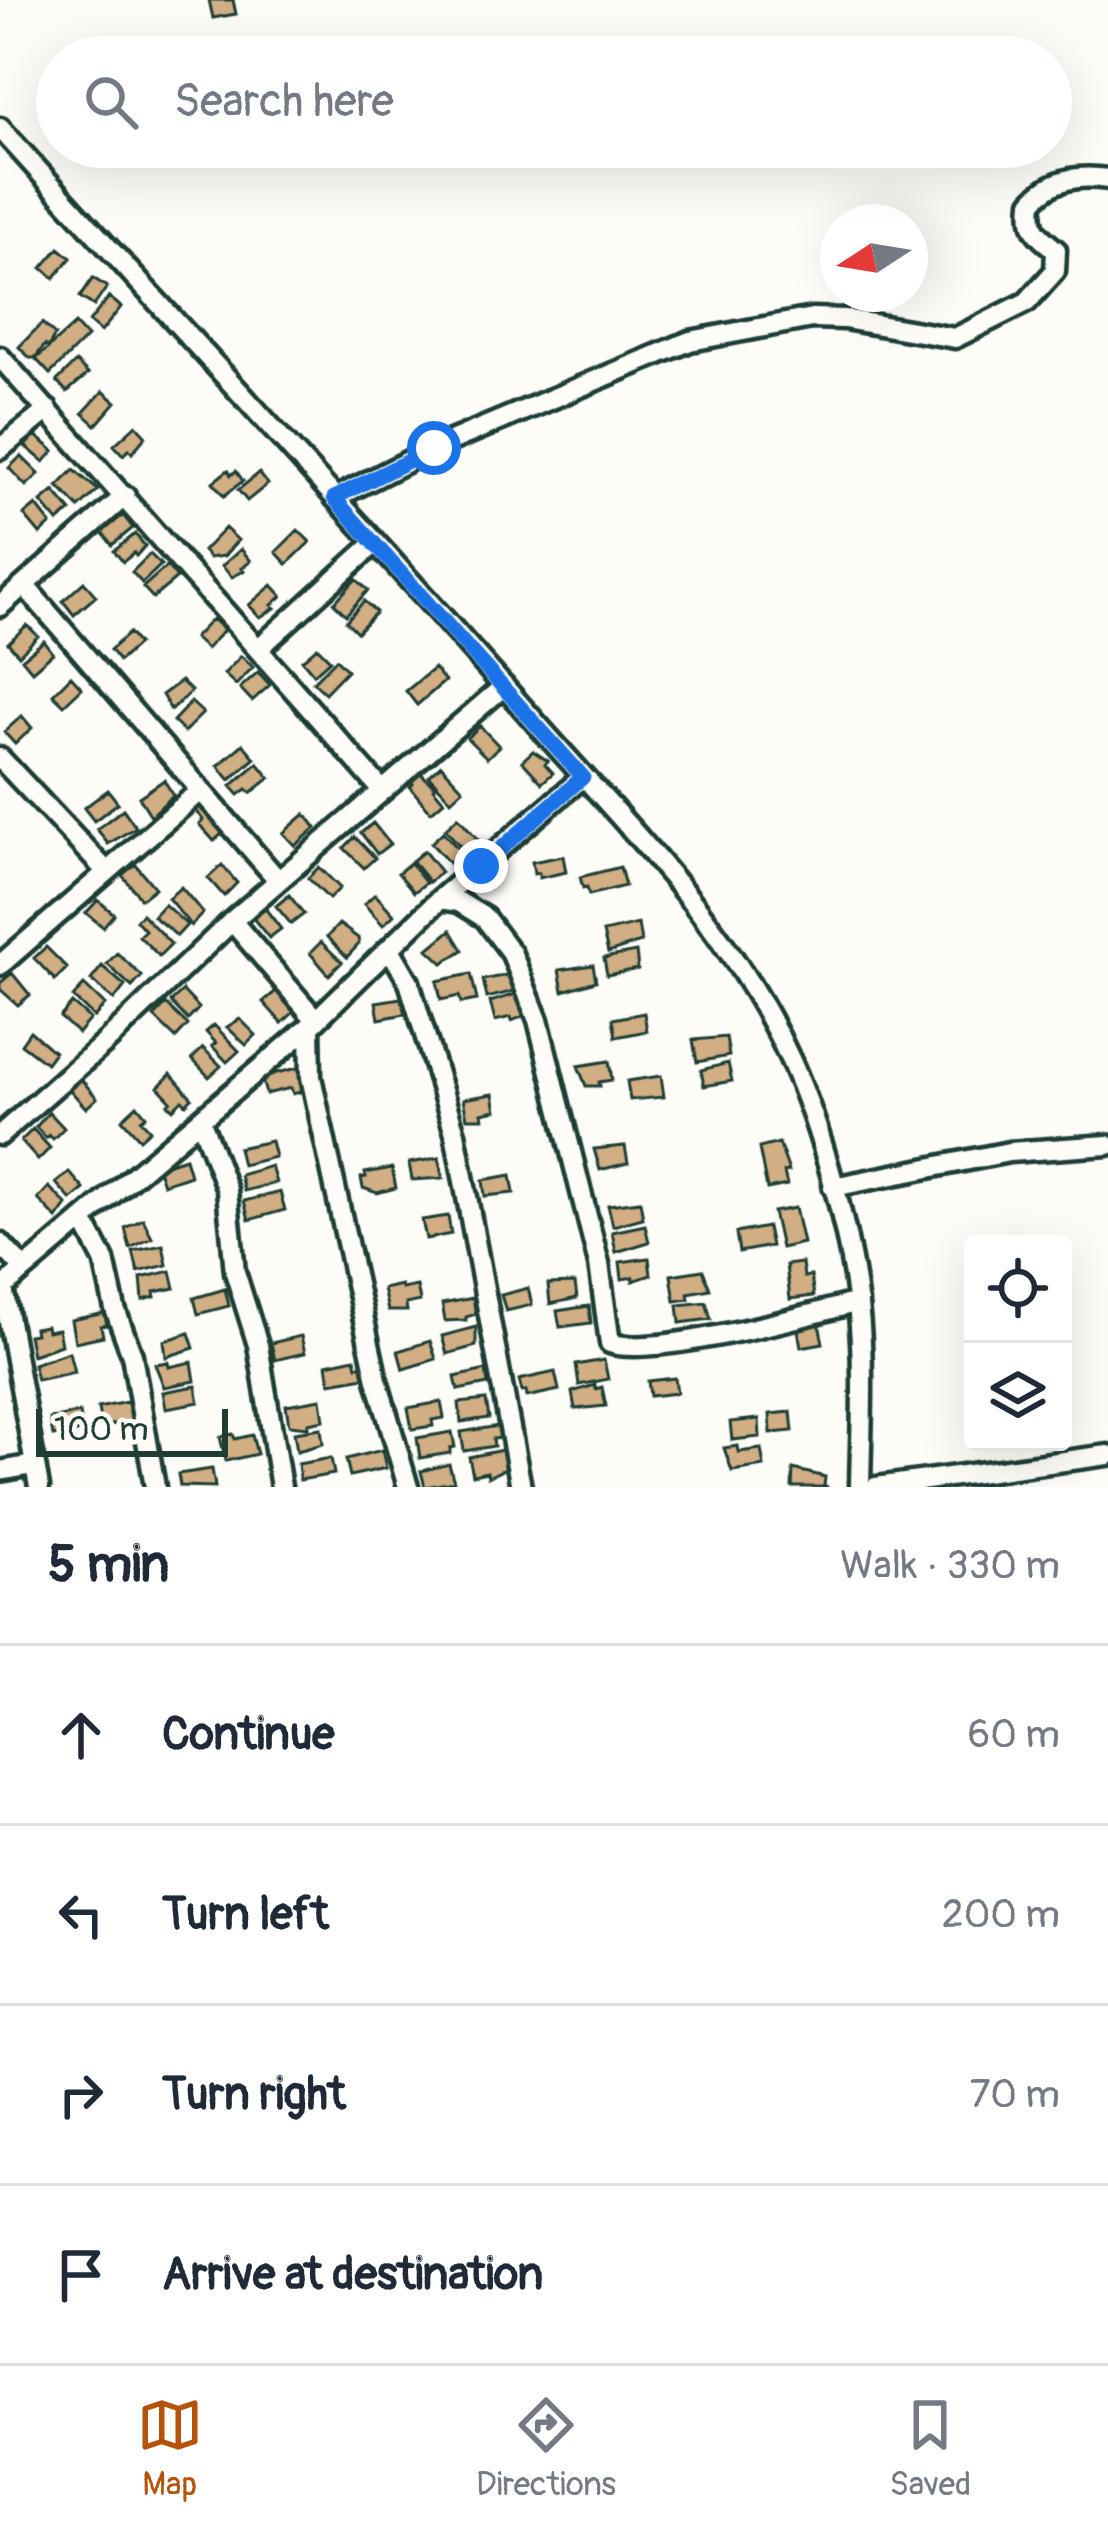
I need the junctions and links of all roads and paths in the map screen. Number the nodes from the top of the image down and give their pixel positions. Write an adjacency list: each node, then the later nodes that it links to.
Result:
1 (0, 128): 3 (street)
2 (36, 168): 9 (street)
3 (36, 168)
4 (1108, 179): 9 (street)
5 (0, 357): 6 (street)
6 (48, 410): 7 (street); 8 (street)
7 (0, 448)
8 (125, 496): 11 (street); 13 (street)
9 (334, 498): 10 (street)
10 (375, 543): 13 (street); 14 (street)
11 (25, 586): 12 (street); 17 (street)
12 (0, 606)
13 (258, 649): 18 (street)
14 (504, 686): 16 (street); 18 (street)
15 (0, 758): 19 (street)
16 (583, 777): 21 (street); 29 (street)
17 (201, 790): 19 (street); 20 (street)
18 (382, 790): 20 (street)
19 (107, 872): 24 (street)
20 (278, 880): 22 (street)
21 (440, 899): 23 (street); 34 (street)
22 (232, 921): 25 (street); 27 (street)
23 (390, 949): 25 (street); 42 (street)
24 (0, 965)
25 (313, 1023): 26 (street); 41 (street)
26 (201, 1121): 30 (street); 40 (street)
27 (0, 1136)
28 (1108, 1145): 29 (street)
29 (833, 1187): 34 (street)
30 (83, 1220): 32 (street); 39 (street)
31 (0, 1243): 32 (street)
32 (24, 1269): 33 (street)
33 (2, 1289): 36 (street)
34 (858, 1302): 43 (street)
35 (1108, 1455): 44 (street)
36 (33, 1465): 37 (street); 38 (street)
37 (0, 1471)
38 (39, 1487)
39 (155, 1487)
40 (281, 1487)
41 (408, 1487)
42 (521, 1487)
43 (860, 1487)
44 (876, 1487)

